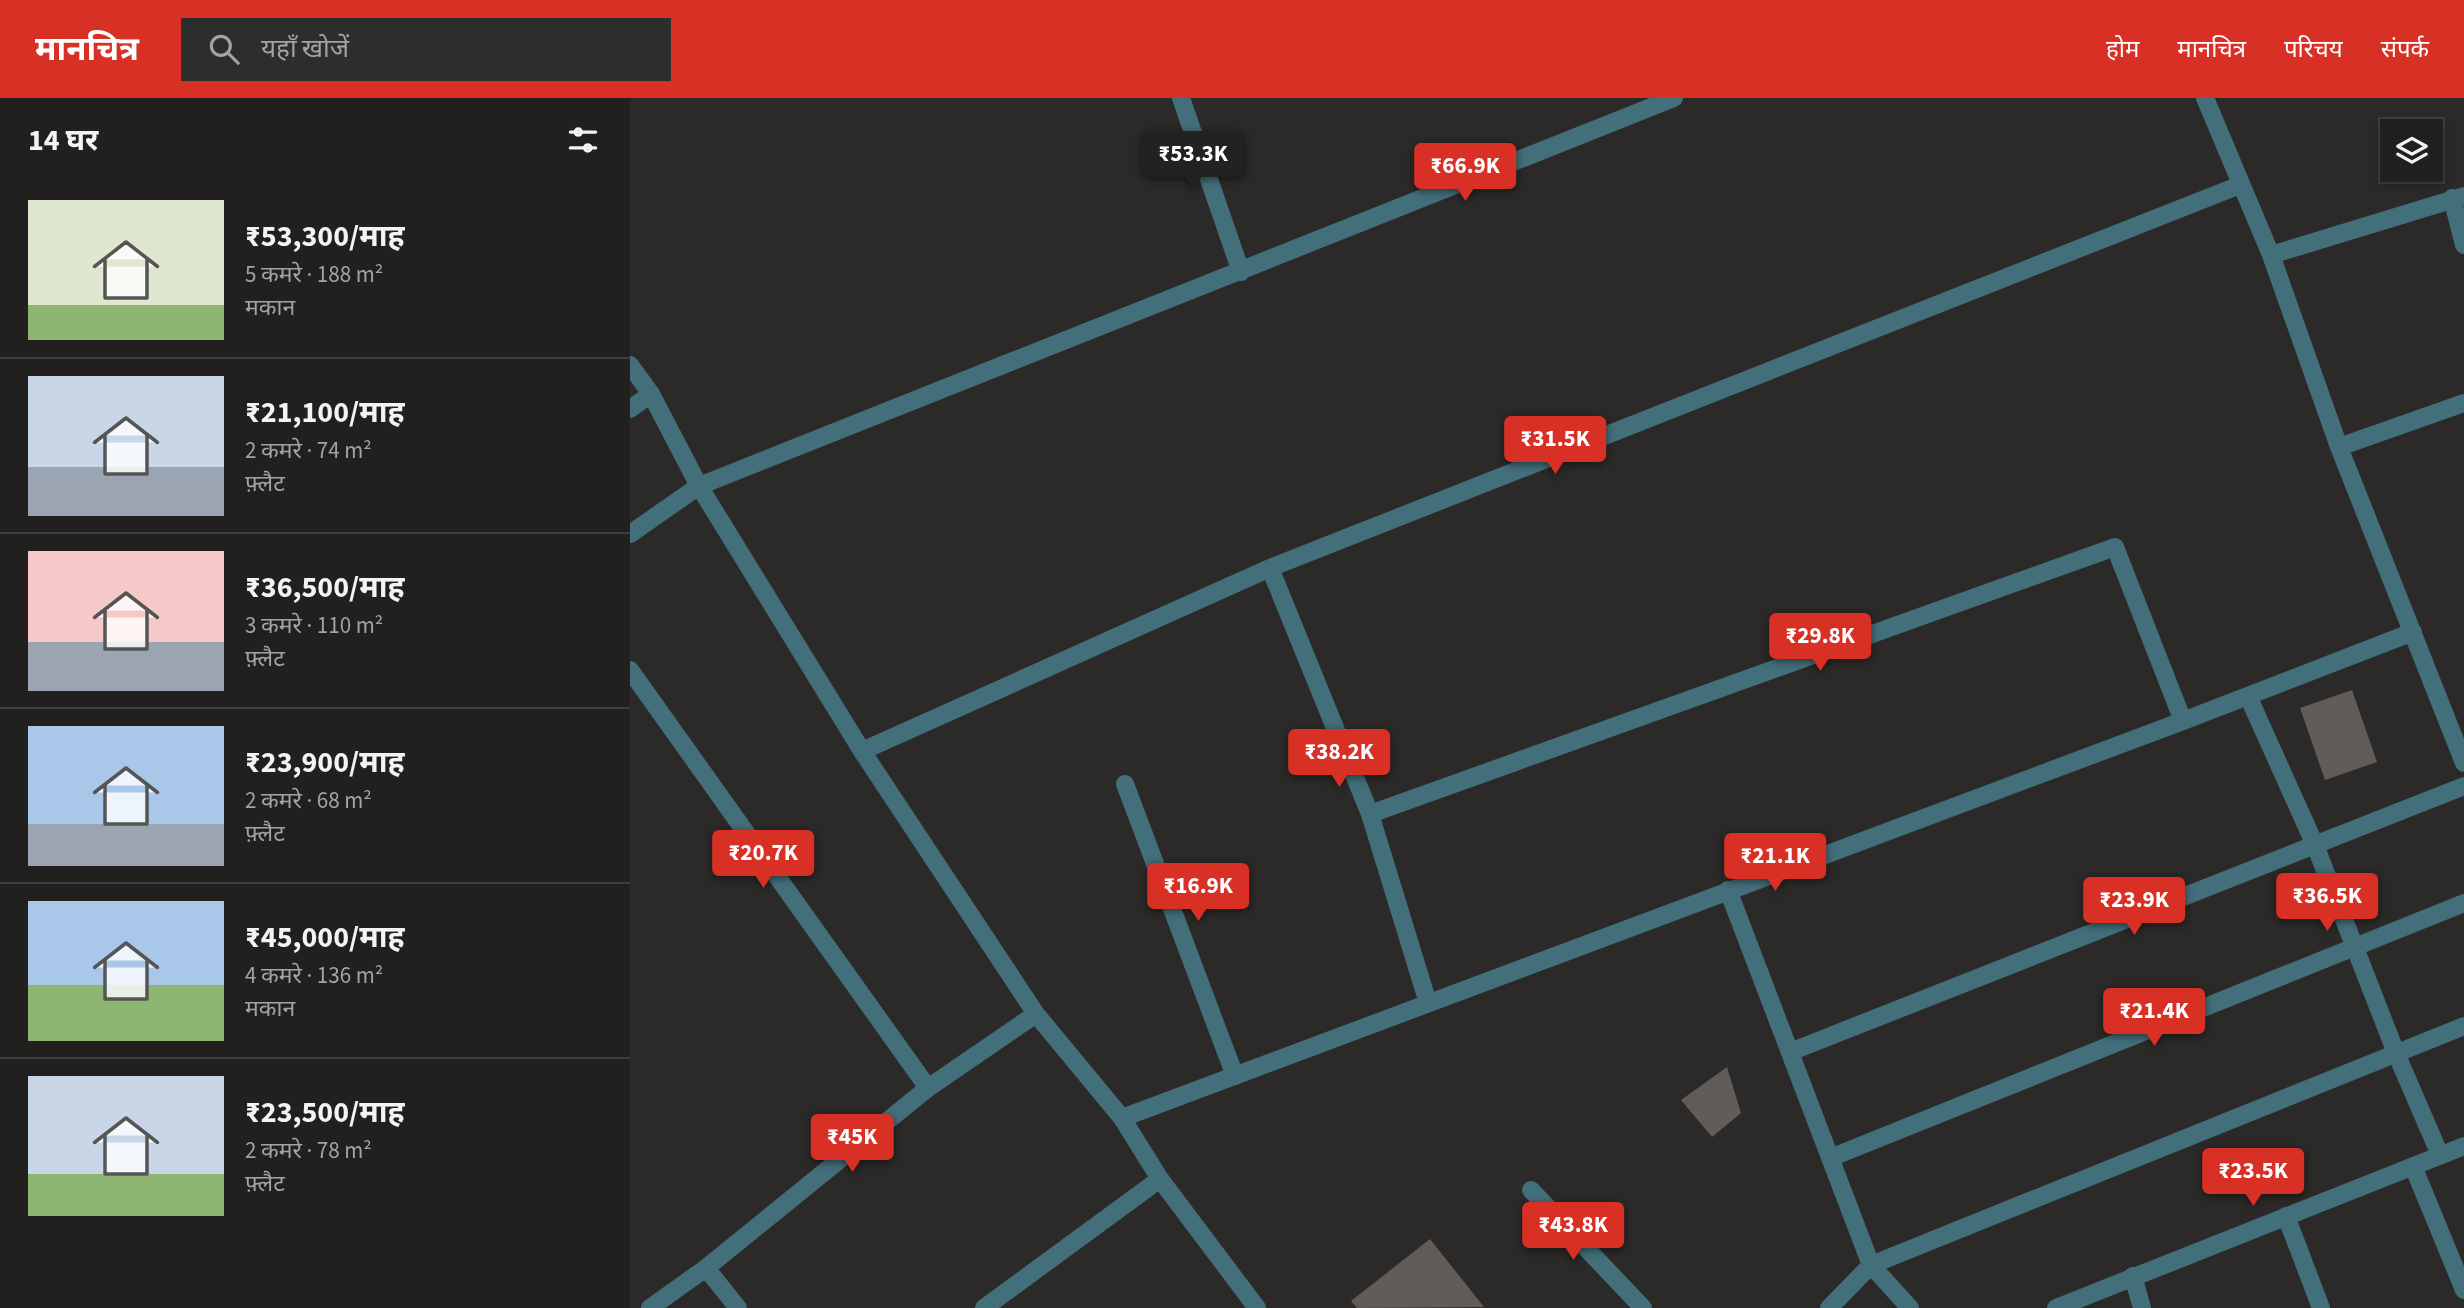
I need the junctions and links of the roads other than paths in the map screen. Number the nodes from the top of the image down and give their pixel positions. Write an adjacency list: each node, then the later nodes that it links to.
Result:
1 (1181, 98): 8 (street)
2 (1674, 98): 8 (street)
3 (2205, 98): 4 (street)
4 (2240, 185): 7 (street); 16 (street)
5 (2458, 197): 6 (street); 7 (street)
6 (2464, 245)
7 (2271, 255): 13 (street)
8 (1241, 272): 14 (street)
9 (630, 365): 10 (street)
10 (651, 394): 12 (street); 14 (street)
11 (2464, 403): 13 (street)
12 (630, 409)
13 (2339, 447): 17 (street)
14 (699, 486): 15 (street); 21 (street)
15 (630, 534)
16 (1270, 568): 21 (street); 25 (street)
17 (2413, 632): 19 (street); 22 (street)
18 (630, 670): 36 (street)
19 (2248, 696): 20 (street); 26 (street)
20 (2183, 721): 25 (street); 27 (street)
21 (862, 751): 31 (street)
22 (2464, 763)
23 (1125, 784): 35 (street)
24 (2464, 786): 26 (street)
25 (1370, 814): 30 (street)
26 (2315, 845): 29 (street); 33 (street)
27 (1728, 890): 30 (street); 33 (street)
28 (2464, 903): 29 (street)
29 (2354, 947): 34 (street); 40 (street)
30 (1428, 1003): 35 (street)
31 (1036, 1014): 36 (street); 37 (street)
32 (2464, 1026): 34 (street)
33 (1790, 1052): 40 (street)
34 (2396, 1053): 39 (street); 45 (street)
35 (1235, 1076): 37 (street)
36 (928, 1088): 46 (street)
37 (1122, 1118): 42 (street)
38 (2464, 1146): 39 (street)
39 (2440, 1156): 41 (street)
40 (1830, 1158): 45 (street)
41 (2413, 1166): 44 (street); 48 (street)
42 (1160, 1179): 49 (street); 52 (street)
43 (1531, 1190): 53 (street)
44 (2286, 1216): 47 (street); 58 (street)
45 (1871, 1265): 54 (street); 55 (street)
46 (706, 1268): 50 (street); 51 (street)
47 (2133, 1276): 56 (street); 57 (street)
48 (2464, 1290)
49 (1251, 1306)
50 (650, 1308)
51 (738, 1308)
52 (984, 1308)
53 (1643, 1308)
54 (1829, 1308)
55 (1910, 1308)
56 (2056, 1308)
57 (2142, 1308)
58 (2321, 1308)

